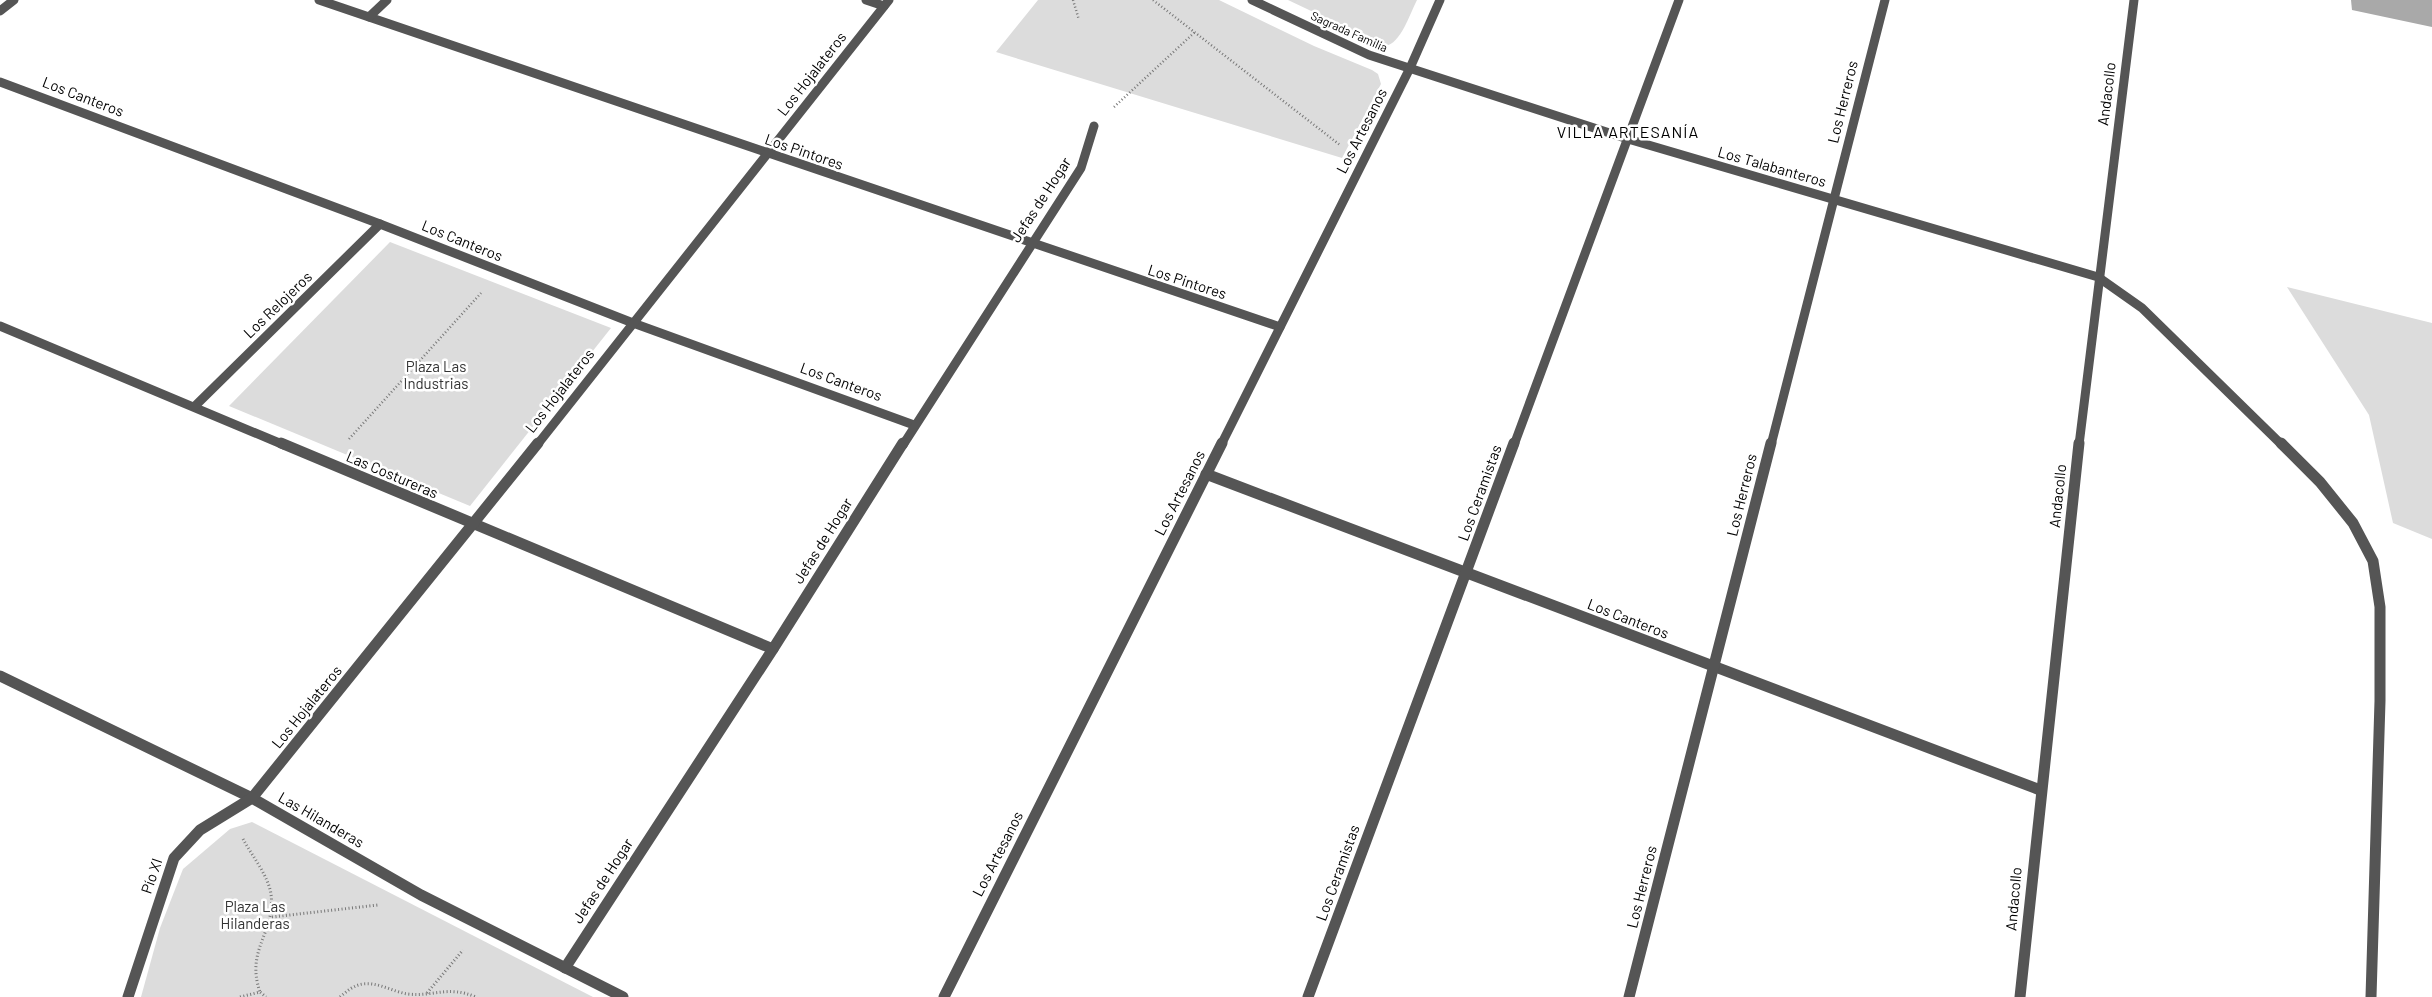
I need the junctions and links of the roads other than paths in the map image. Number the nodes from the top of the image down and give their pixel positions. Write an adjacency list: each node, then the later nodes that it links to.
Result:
1 (14, 0): 11 (street)
2 (319, 0): 12 (street, Los Pintores)
3 (387, 0): 12 (street)
4 (866, 0): 10 (street)
5 (1252, 0): 13 (street, Sagrada Familia)
6 (1440, 0): 13 (street, Los Artesanos)
7 (1679, 0): 16 (street, Los Ceramistas)
8 (1885, 0): 18 (street, Los Herreros)
9 (2134, 0): 21 (street, Andacollo)
10 (887, 3): 17 (street, Los Hojalateros)
11 (0, 11)
12 (369, 17): 17 (street, Los Pintores)
13 (1410, 68): 16 (street, Los Talabanteros); 24 (street, Los Artesanos)
14 (0, 82): 19 (street, Los Canteros)
15 (1094, 126): 20 (street, Jefas de Hogar)
16 (1628, 139): 18 (street, Los Talabanteros); 29 (street, Los Ceramistas)
17 (767, 154): 20 (street, Los Pintores); 22 (street, Los Hojalateros)
18 (1834, 199): 21 (street, Los Talabanteros); 31 (street, Los Herreros)
19 (380, 224): 22 (street, Los Canteros); 25 (street, Los Relojeros)
20 (1030, 244): 24 (street, Los Pintores); 26 (street, Jefas de Hogar)
21 (2098, 277): 33 (street, Andacollo); 42 (street, Los Talabanteros)
22 (633, 323): 26 (street, Los Canteros); 28 (street, Los Hojalateros)
23 (0, 326): 25 (street, Las Costureras)
24 (1280, 327): 27 (street, Los Artesanos)
25 (195, 406): 28 (street, Las Costureras)
26 (914, 425): 30 (street, Jefas de Hogar)
27 (1206, 474): 29 (street, Los Canteros); 38 (street, Los Artesanos)
28 (473, 525): 30 (street, Las Costureras); 34 (street, Los Hojalateros)
29 (1466, 573): 31 (street, Los Canteros); 39 (street, Los Ceramistas)
30 (773, 649): 35 (street, Jefas de Hogar)
31 (1714, 667): 33 (street, Los Canteros); 40 (street, Los Herreros)
32 (0, 676): 34 (street, Las Hilanderas)
33 (2040, 790): 41 (street, Andacollo)
34 (252, 798): 35 (street, Las Hilanderas); 36 (street, Pío XI)
35 (565, 968): 37 (street, Las Hilanderas)
36 (128, 997)
37 (623, 997)
38 (944, 997)
39 (1308, 997)
40 (1629, 997)
41 (2020, 997)
42 (2371, 997)

